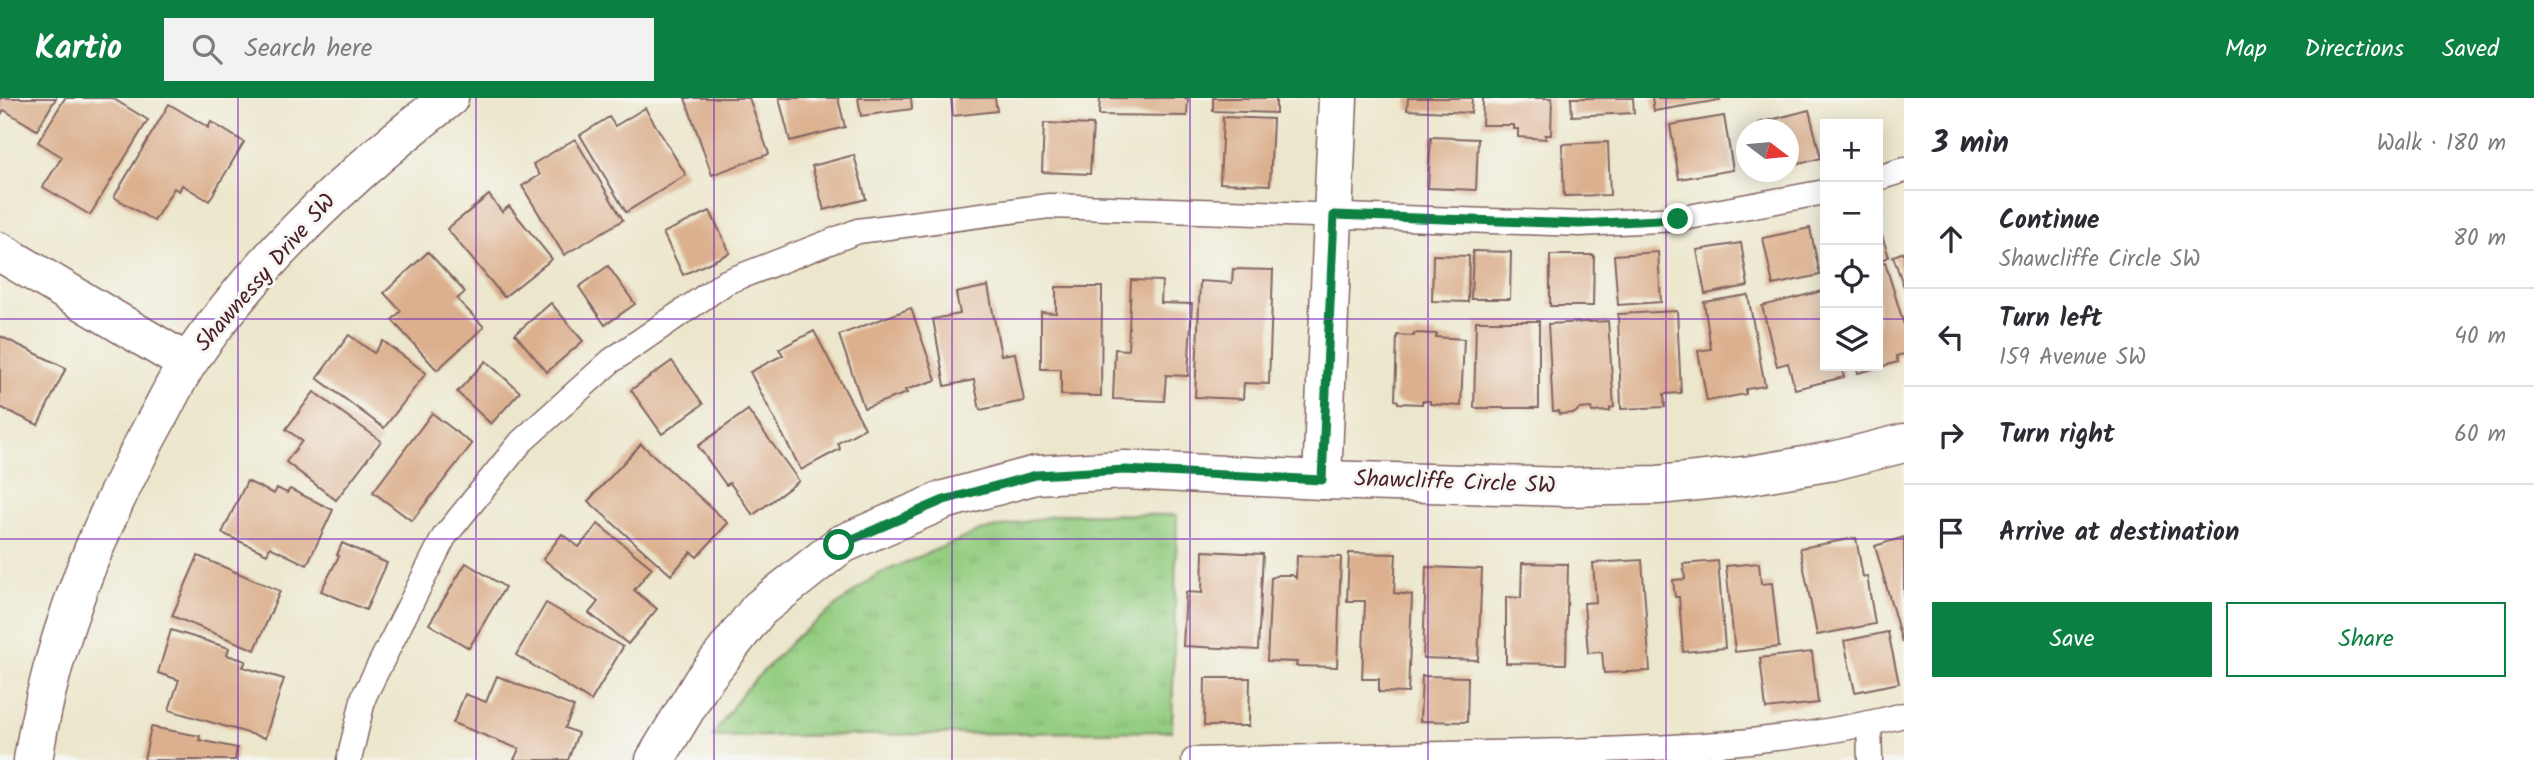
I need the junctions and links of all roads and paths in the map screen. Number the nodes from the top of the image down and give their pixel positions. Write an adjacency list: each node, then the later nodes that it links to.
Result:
1 (449, 98): 8 (street, Shawnessy Drive SW)
2 (1338, 98): 6 (street)
3 (1904, 170): 4 (lane)
4 (1883, 176)
5 (1820, 193): 6 (lane)
6 (1334, 215): 10 (street); 14 (lane)
7 (0, 252): 8 (street)
8 (187, 363): 13 (street, Shawnessy Drive SW)
9 (1904, 443): 10 (street, Shawcliffe Circle SW)
10 (1322, 480): 15 (street, Shawcliffe Circle SW)
11 (1904, 715): 12 (lane)
12 (1870, 724): 16 (lane); 17 (lane)
13 (33, 760)
14 (349, 760)
15 (655, 760)
16 (1194, 760)
17 (1870, 760)

